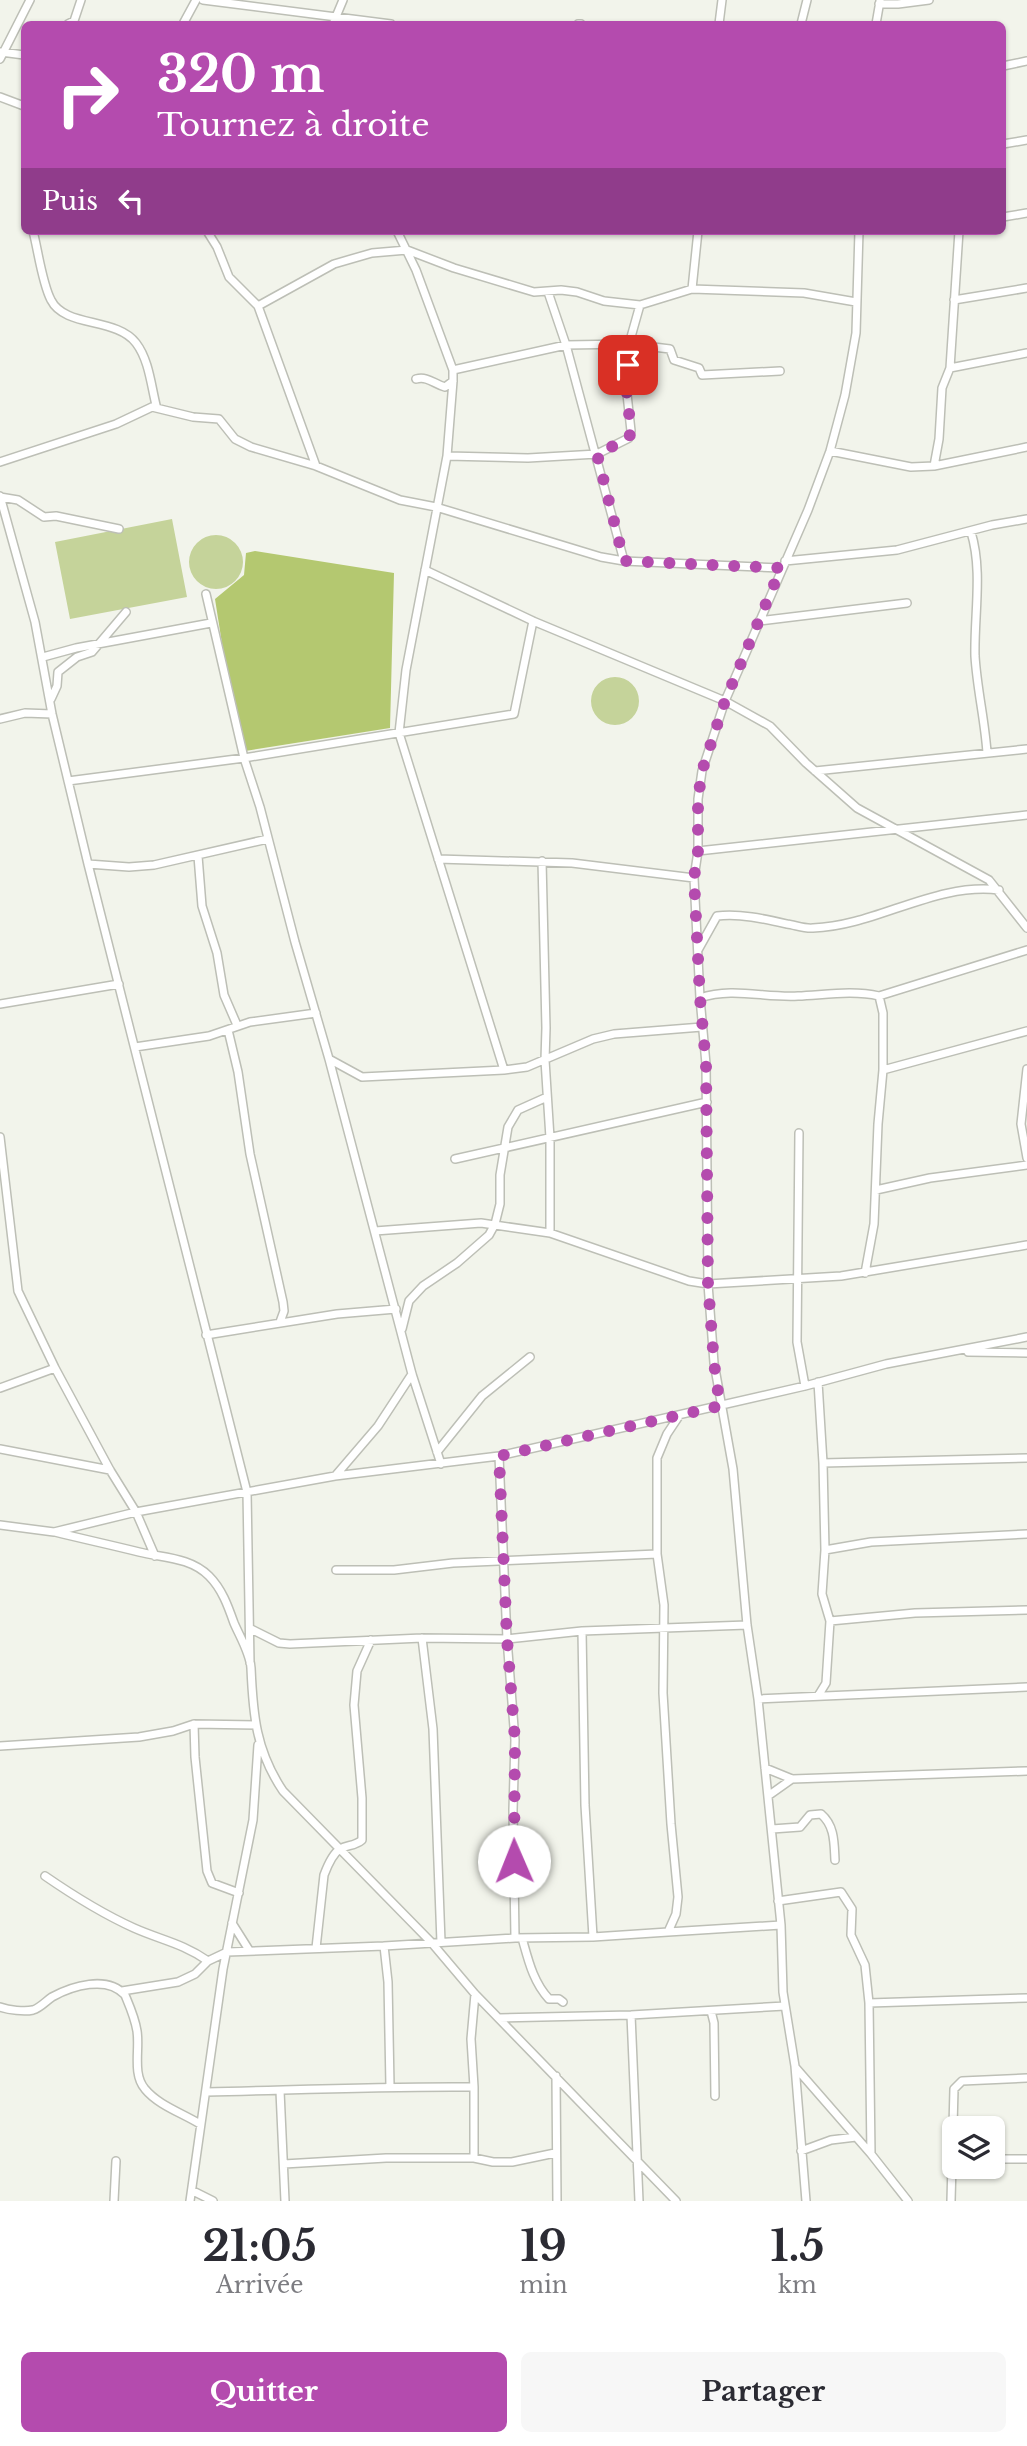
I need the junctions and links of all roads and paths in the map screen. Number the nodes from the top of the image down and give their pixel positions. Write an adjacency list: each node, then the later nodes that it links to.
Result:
1 (30, 0): 18 (street)
2 (81, 0): 11 (street)
3 (196, 0): 12 (street)
4 (203, 0): 10 (street)
5 (343, 0): 14 (street)
6 (722, 0): 15 (street)
7 (807, 0): 16 (street)
8 (929, 0): 9 (street)
9 (880, 2): 17 (street)
10 (308, 13): 13 (street); 14 (street)
11 (74, 21)
12 (185, 21)
13 (309, 21)
14 (335, 21)
15 (719, 21)
16 (802, 21)
17 (877, 21)
18 (1, 54): 19 (street)
19 (21, 55)
20 (1027, 61): 21 (street)
21 (1006, 65)
22 (0, 97): 23 (street)
23 (21, 105)
24 (1027, 140): 25 (street)
25 (1006, 144)
26 (1027, 213): 27 (street)
27 (1006, 216)
28 (34, 235): 50 (street)
29 (210, 235): 41 (street)
30 (399, 235): 34 (street)
31 (698, 235): 36 (street)
32 (859, 235): 39 (street)
33 (959, 235): 38 (street)
34 (407, 250): 37 (street); 41 (street); 46 (street)
35 (1027, 288): 38 (street)
36 (692, 289): 39 (street); 40 (street)
37 (548, 292): 40 (street); 43 (street)
38 (954, 300): 45 (street)
39 (856, 302): 52 (street)
40 (640, 305): 42 (street)
41 (258, 306): 56 (street)
42 (629, 344): 43 (street); 47 (street); 53 (street)
43 (566, 345): 46 (street); 53 (street)
44 (1027, 353): 45 (street)
45 (950, 368): 57 (street)
46 (453, 370): 49 (street)
47 (780, 371)
48 (416, 379): 49 (street)
49 (453, 382): 54 (street)
50 (152, 407): 55 (street); 56 (street)
51 (1027, 447): 57 (street)
52 (830, 451): 57 (street); 64 (street)
53 (597, 454): 54 (street); 63 (street)
54 (447, 456): 59 (street)
55 (0, 462)
56 (316, 466): 59 (street)
57 (934, 466)
58 (0, 496): 61 (street); 73 (street)
59 (436, 507): 63 (street); 65 (street)
60 (1026, 522): 62 (street)
61 (119, 529)
62 (971, 532): 64 (street); 80 (street)
63 (624, 561): 64 (street)
64 (783, 565): 70 (street)
65 (425, 570): 69 (street); 78 (street)
66 (206, 594): 71 (street)
67 (907, 603): 70 (street)
68 (126, 612): 72 (street)
69 (533, 621): 75 (street); 78 (street)
70 (759, 621): 75 (street)
71 (211, 623): 72 (street); 81 (street)
72 (98, 645): 73 (street); 74 (street)
73 (43, 657): 74 (street)
74 (50, 700): 76 (street)
75 (725, 701): 82 (street); 87 (street)
76 (52, 714): 77 (street); 83 (street)
77 (0, 719)
78 (399, 733): 81 (street); 89 (street)
79 (1027, 750): 80 (street)
80 (988, 753): 82 (street)
81 (244, 758): 83 (street); 86 (street)
82 (815, 771): 85 (street)
83 (68, 781): 91 (street)
84 (1027, 815): 85 (street)
85 (898, 829): 87 (street); 93 (street)
86 (268, 839): 88 (street); 101 (street)
87 (698, 851): 92 (street)
88 (198, 856): 91 (street); 102 (street)
89 (438, 859): 90 (street); 110 (street)
90 (542, 861): 92 (street); 108 (street)
91 (88, 864): 97 (street)
92 (694, 878): 96 (street)
93 (999, 890): 94 (street); 96 (street)
94 (1027, 928)
95 (1027, 950): 98 (street)
96 (697, 951): 99 (street)
97 (119, 984): 100 (street); 106 (street)
98 (879, 996): 99 (street); 111 (street)
99 (700, 998): 103 (street)
100 (0, 1004)
101 (316, 1013): 102 (street); 107 (street)
102 (237, 1026): 104 (street)
103 (702, 1027): 108 (street); 113 (street)
104 (228, 1030): 106 (street); 131 (street)
105 (1027, 1031): 111 (street)
106 (135, 1046): 133 (street)
107 (329, 1059): 110 (street); 124 (street)
108 (545, 1060): 110 (street); 112 (street)
109 (1027, 1069): 118 (street)
110 (504, 1070)
111 (883, 1070): 122 (street)
112 (548, 1097): 116 (street); 117 (street)
113 (707, 1102): 116 (street); 129 (street)
114 (799, 1133): 128 (street)
115 (0, 1137): 121 (street)
116 (550, 1138): 117 (street); 125 (street)
117 (505, 1149): 119 (street); 123 (street)
118 (1027, 1158)
119 (455, 1159)
120 (1027, 1165): 122 (street)
121 (3, 1183): 138 (street)
122 (876, 1190): 127 (street)
123 (495, 1224): 124 (street); 125 (street); 132 (street)
124 (375, 1231): 130 (street)
125 (550, 1233): 129 (street)
126 (1027, 1245): 127 (street)
127 (865, 1273): 128 (street)
128 (796, 1279): 129 (street); 141 (street)
129 (708, 1284): 143 (street)
130 (396, 1309): 131 (street); 132 (street)
131 (280, 1322): 133 (street)
132 (402, 1332): 139 (street)
133 (206, 1335): 153 (street)
134 (1027, 1337): 135 (street)
135 (955, 1352): 136 (street); 140 (street)
136 (1027, 1353)
137 (530, 1357): 146 (street)
138 (55, 1368): 142 (street); 151 (street)
139 (412, 1374): 146 (street); 152 (street)
140 (818, 1382): 141 (street); 149 (street)
141 (805, 1386): 143 (street)
142 (0, 1388)
143 (720, 1406): 144 (street); 165 (street)
144 (680, 1416): 147 (street); 159 (street)
145 (0, 1449): 151 (street)
146 (437, 1452): 150 (street)
147 (499, 1456): 150 (street); 161 (street)
148 (1027, 1458): 149 (street)
149 (823, 1463): 158 (street)
150 (441, 1464): 152 (street)
151 (110, 1470): 154 (street)
152 (335, 1476): 153 (street)
153 (247, 1492): 154 (street); 166 (street)
154 (136, 1512): 156 (street); 160 (street)
155 (0, 1525): 156 (street)
156 (54, 1532): 160 (street)
157 (1027, 1534): 158 (street)
158 (825, 1550): 164 (street)
159 (657, 1554): 161 (street); 167 (street)
160 (155, 1556): 172 (street)
161 (505, 1560): 162 (street); 170 (street)
162 (337, 1570)
163 (1027, 1610): 164 (street)
164 (830, 1621): 174 (street)
165 (747, 1625): 167 (street); 175 (street)
166 (251, 1629): 171 (street); 172 (street)
167 (664, 1629): 168 (street); 192 (street)
168 (582, 1631): 170 (street); 193 (street)
169 (422, 1638): 170 (street); 171 (street); 196 (street)
170 (507, 1639): 194 (street)
171 (371, 1640): 185 (street)
172 (250, 1663): 177 (street)
173 (1027, 1687): 174 (street)
174 (818, 1696): 175 (street)
175 (758, 1699): 180 (street)
176 (194, 1724): 177 (street); 179 (street); 188 (street)
177 (256, 1725): 178 (street)
178 (258, 1739): 185 (street); 188 (street)
179 (0, 1746)
180 (765, 1768): 182 (street); 183 (street)
181 (1027, 1772): 182 (street)
182 (792, 1779): 183 (street)
183 (768, 1796): 184 (street)
184 (772, 1829): 186 (street); 189 (street)
185 (340, 1849): 195 (street); 198 (street)
186 (835, 1860)
187 (45, 1876): 201 (street)
188 (239, 1893): 190 (street)
189 (778, 1901): 191 (street); 206 (street)
190 (232, 1923): 199 (street); 200 (street)
191 (781, 1925): 192 (street); 207 (street)
192 (668, 1932): 193 (street)
193 (593, 1937): 194 (street)
194 (518, 1938): 196 (street); 205 (street)
195 (431, 1942): 196 (street); 197 (street); 203 (street)
196 (441, 1942)
197 (384, 1947): 198 (street); 215 (street)
198 (316, 1948): 199 (street)
199 (249, 1950): 200 (street)
200 (227, 1952): 201 (street); 218 (street)
201 (208, 1961): 202 (street)
202 (122, 1991): 208 (street); 221 (street)
203 (475, 1994): 211 (street); 216 (street)
204 (1027, 1998): 206 (street)
205 (563, 2002)
206 (869, 2003): 225 (street)
207 (785, 2006): 209 (street); 212 (street)
208 (0, 2007)
209 (711, 2011): 210 (street); 219 (street)
210 (631, 2015): 211 (street); 227 (street)
211 (499, 2018): 213 (street)
212 (795, 2066): 222 (street); 223 (street)
213 (556, 2075): 224 (street); 227 (street)
214 (1027, 2078): 220 (street)
215 (390, 2086): 216 (street); 217 (street)
216 (474, 2087): 226 (street)
217 (280, 2091): 218 (street); 231 (street)
218 (207, 2092): 221 (street)
219 (715, 2096)
220 (954, 2116)
221 (200, 2124): 233 (street)
222 (856, 2137): 223 (street); 225 (street)
223 (801, 2151): 241 (street)
224 (555, 2153): 226 (street); 238 (street)
225 (871, 2154): 242 (street)
226 (474, 2158): 231 (street)
227 (636, 2159): 239 (street); 240 (street)
228 (1005, 2159): 229 (street)
229 (1027, 2159)
230 (116, 2161): 234 (street)
231 (284, 2164): 237 (street)
232 (952, 2179): 243 (street)
233 (193, 2192): 235 (street); 236 (street)
234 (114, 2201)
235 (190, 2201)
236 (213, 2201)
237 (285, 2201)
238 (557, 2201)
239 (639, 2201)
240 (676, 2201)
241 (806, 2201)
242 (908, 2201)
243 (951, 2201)

